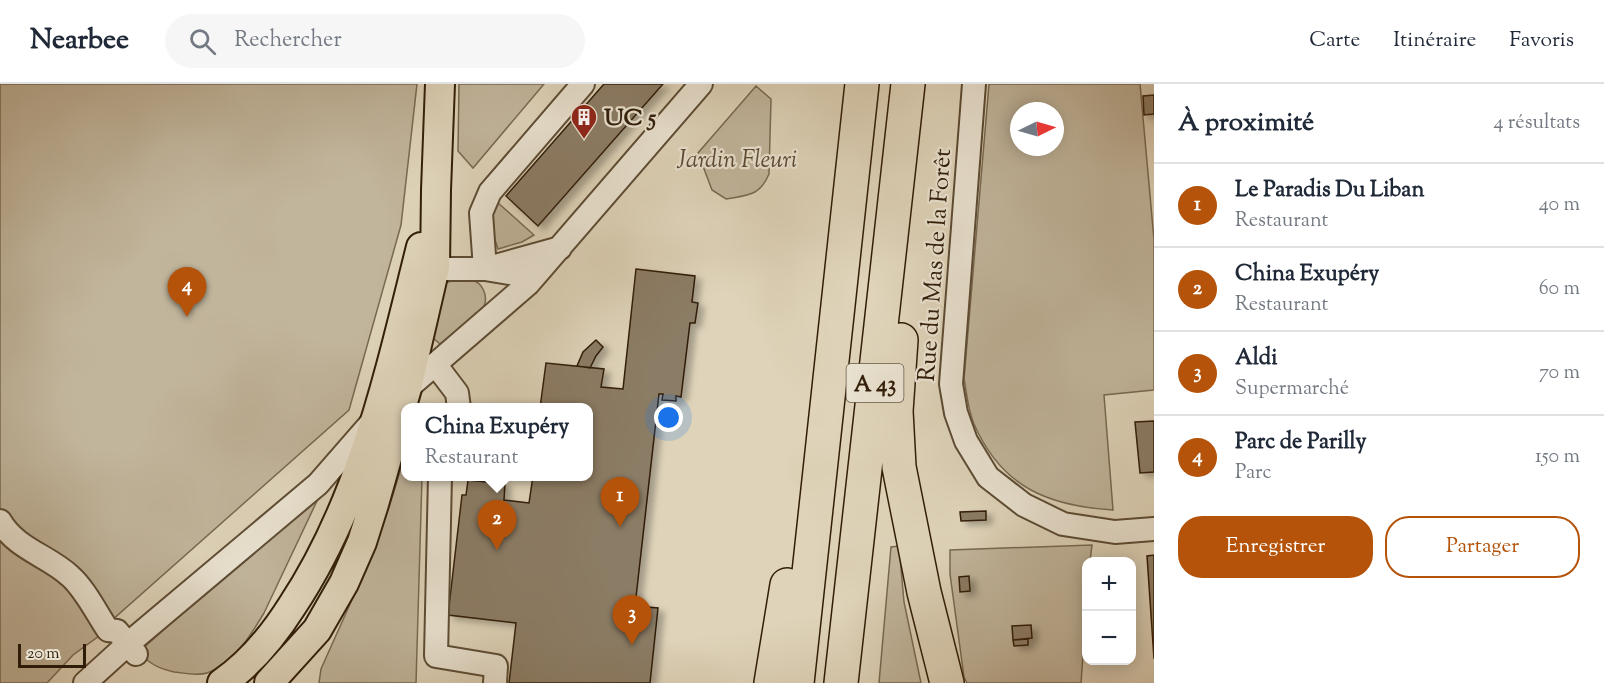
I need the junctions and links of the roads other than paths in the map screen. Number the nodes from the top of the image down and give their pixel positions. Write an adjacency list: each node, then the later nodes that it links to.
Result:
1 (440, 84): 8 (main road)
2 (583, 84): 9 (street)
3 (701, 84): 7 (street)
4 (862, 84): 15 (highway, A 43)
5 (974, 84): 20 (street, Rue du Mas de la Forêt)
6 (907, 92): 28 (highway, A 43); 29 (highway)
7 (560, 248): 9 (street); 10 (street)
8 (425, 268): 9 (street); 12 (main road); 17 (main road)
9 (485, 269): 10 (street)
10 (528, 284): 11 (street)
11 (435, 364): 12 (street); 14 (street)
12 (407, 388): 13 (main road); 17 (street)
13 (403, 403)
14 (458, 403)
15 (826, 404): 26 (highway); 27 (highway, A 43)
16 (401, 409): 24 (main road)
17 (377, 415): 21 (street); 23 (main road)
18 (440, 481): 25 (street)
19 (0, 521): 21 (street)
20 (1154, 529)
21 (133, 649): 22 (street)
22 (85, 683)
23 (222, 683)
24 (269, 683)
25 (495, 683)
26 (771, 683)
27 (797, 683)
28 (841, 683)
29 (947, 683)

